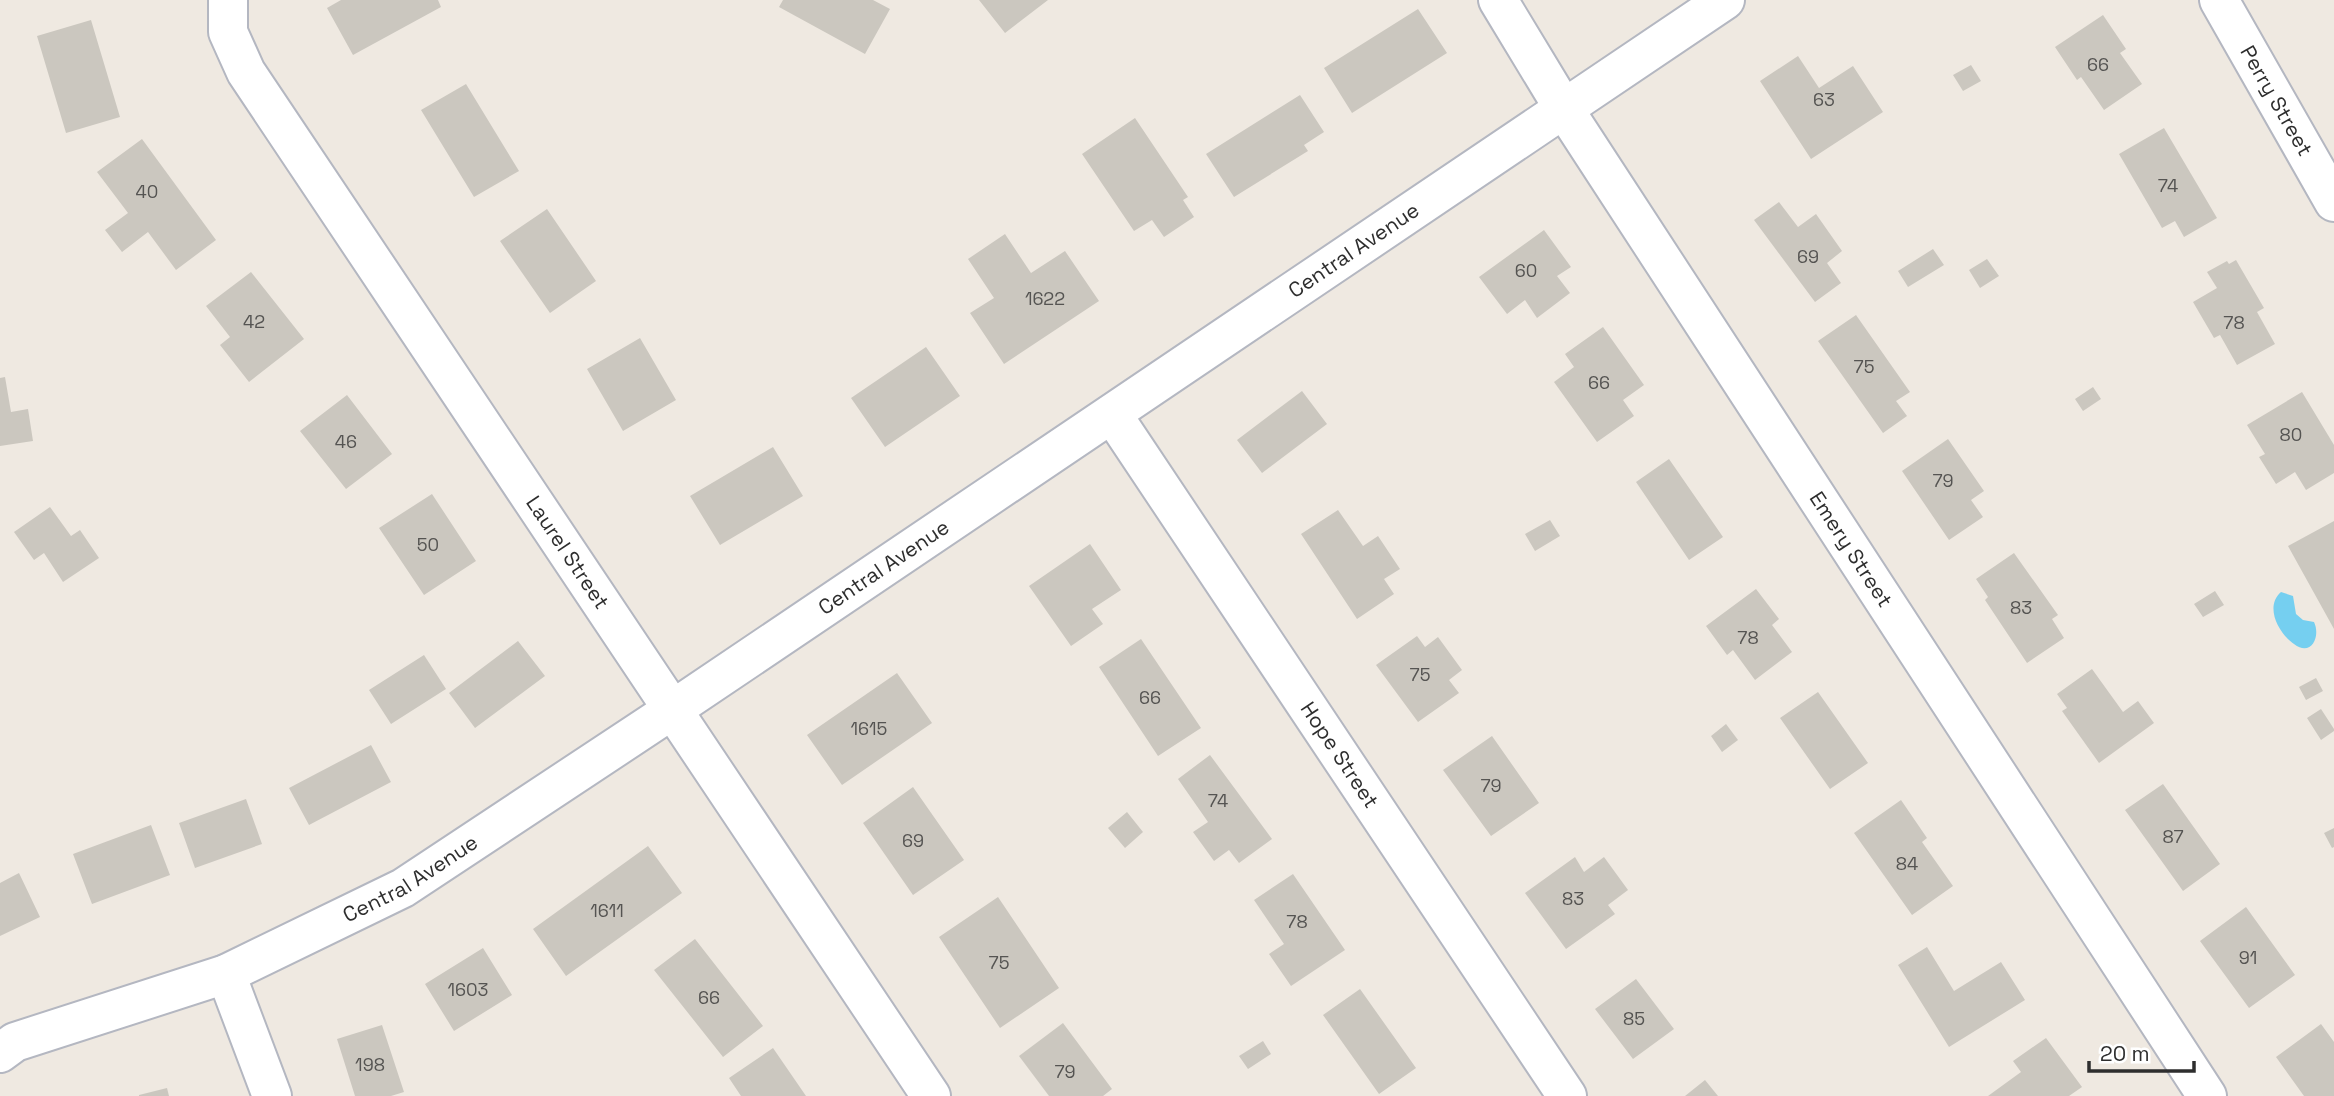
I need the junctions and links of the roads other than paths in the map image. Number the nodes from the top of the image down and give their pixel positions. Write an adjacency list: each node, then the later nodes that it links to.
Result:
1 (228, 0): 8 (street, Laurel Street)
2 (1498, 0): 5 (street, Emery Street)
3 (1725, 0): 5 (street, Central Avenue)
4 (2219, 0): 6 (street, Perry Street)
5 (1564, 110): 7 (street, Central Avenue); 14 (street, Emery Street)
6 (2334, 202)
7 (1112, 414): 8 (street, Central Avenue); 13 (street, Hope Street)
8 (672, 710): 9 (street, Central Avenue); 12 (street, Laurel Street)
9 (226, 974): 10 (street, Central Avenue); 11 (street)
10 (0, 1053)
11 (272, 1096)
12 (931, 1096)
13 (1567, 1096)
14 (2207, 1096)

